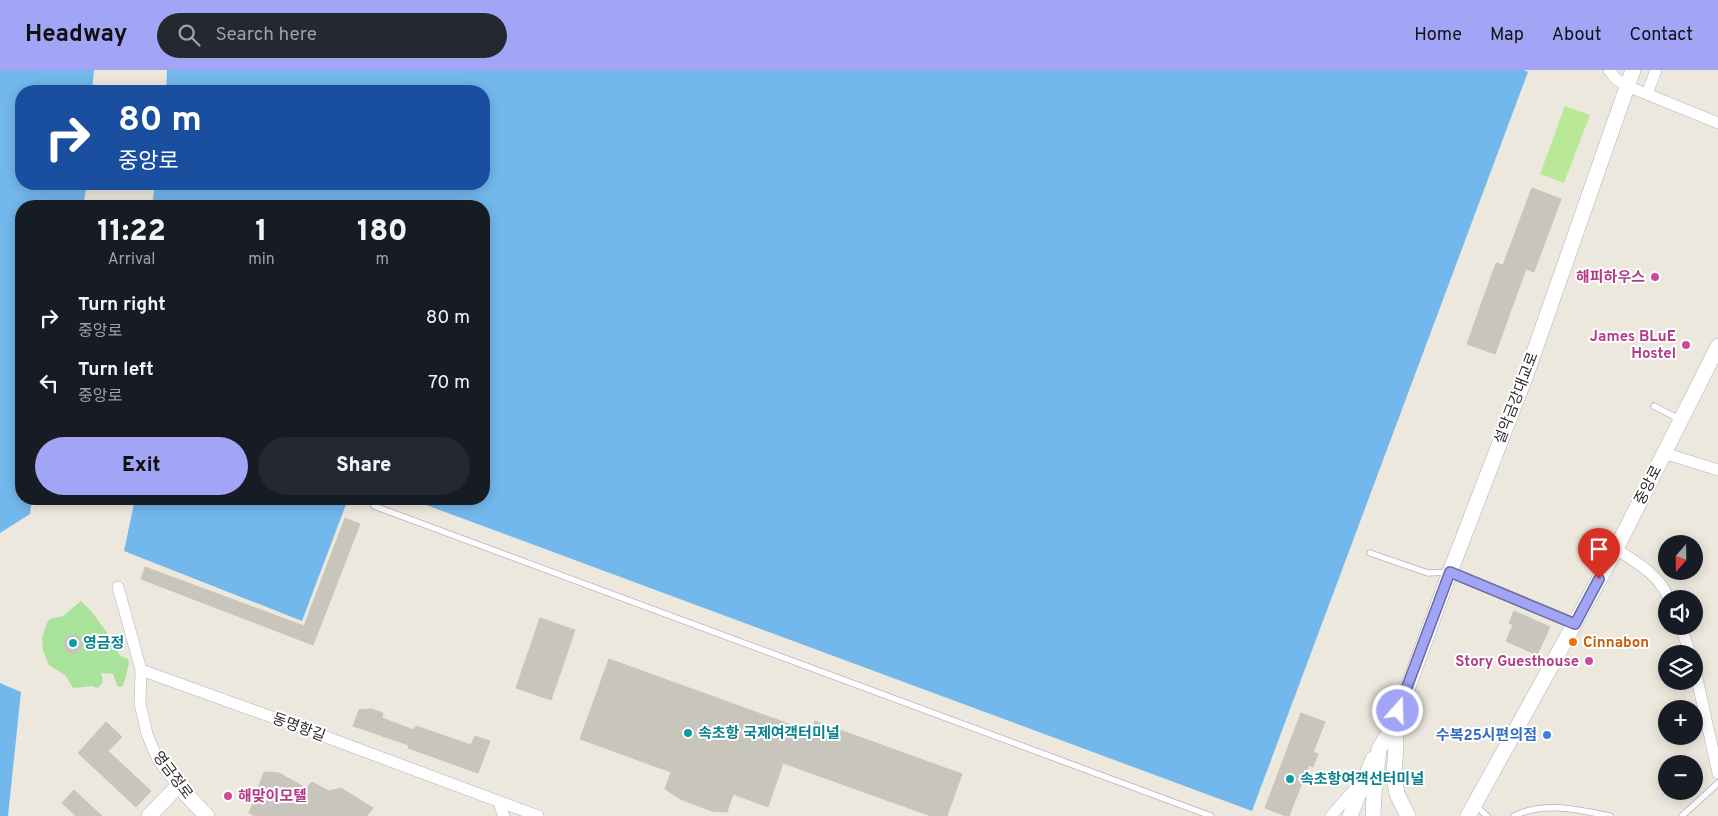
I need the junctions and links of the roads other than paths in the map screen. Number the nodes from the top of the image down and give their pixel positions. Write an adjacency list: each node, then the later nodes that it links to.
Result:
1 (1609, 70): 4 (street)
2 (1633, 70): 4 (street, 설악금강대교로)
3 (1656, 70): 5 (street)
4 (1626, 86): 5 (street); 15 (street, 설악금강대교로)
5 (1647, 94): 6 (street)
6 (1718, 123)
7 (1718, 346): 9 (street, 중앙로)
8 (1654, 406): 9 (lane)
9 (1681, 420): 10 (street, 중앙로)
10 (1664, 453): 11 (street); 13 (street, 중앙로)
11 (1718, 470)
12 (374, 506): 33 (lane)
13 (1616, 549): 17 (street); 18 (street, 중앙로)
14 (1370, 552): 15 (lane)
15 (1450, 572): 18 (street); 21 (street, 설악금강대교로)
16 (118, 587): 19 (street)
17 (1666, 590)
18 (1575, 624): 28 (street, 중앙로)
19 (141, 670): 26 (street, 영금정로); 27 (street, 동명항길)
20 (1700, 690): 23 (street)
21 (1394, 725): 22 (street); 37 (street)
22 (1379, 749): 24 (street); 36 (street)
23 (1718, 773)
24 (1364, 778): 34 (street); 35 (street)
25 (1718, 783): 41 (lane)
26 (178, 786): 29 (street); 30 (street, 영금정로)
27 (498, 801): 31 (street); 32 (street, 동명항길)
28 (1471, 810): 38 (lane)
29 (149, 816)
30 (207, 816)
31 (504, 816)
32 (538, 816)
33 (1210, 816)
34 (1331, 816)
35 (1350, 816)
36 (1373, 816)
37 (1408, 816)
38 (1487, 816)
39 (1514, 816): 40 (lane)
40 (1610, 816)
41 (1682, 816)

